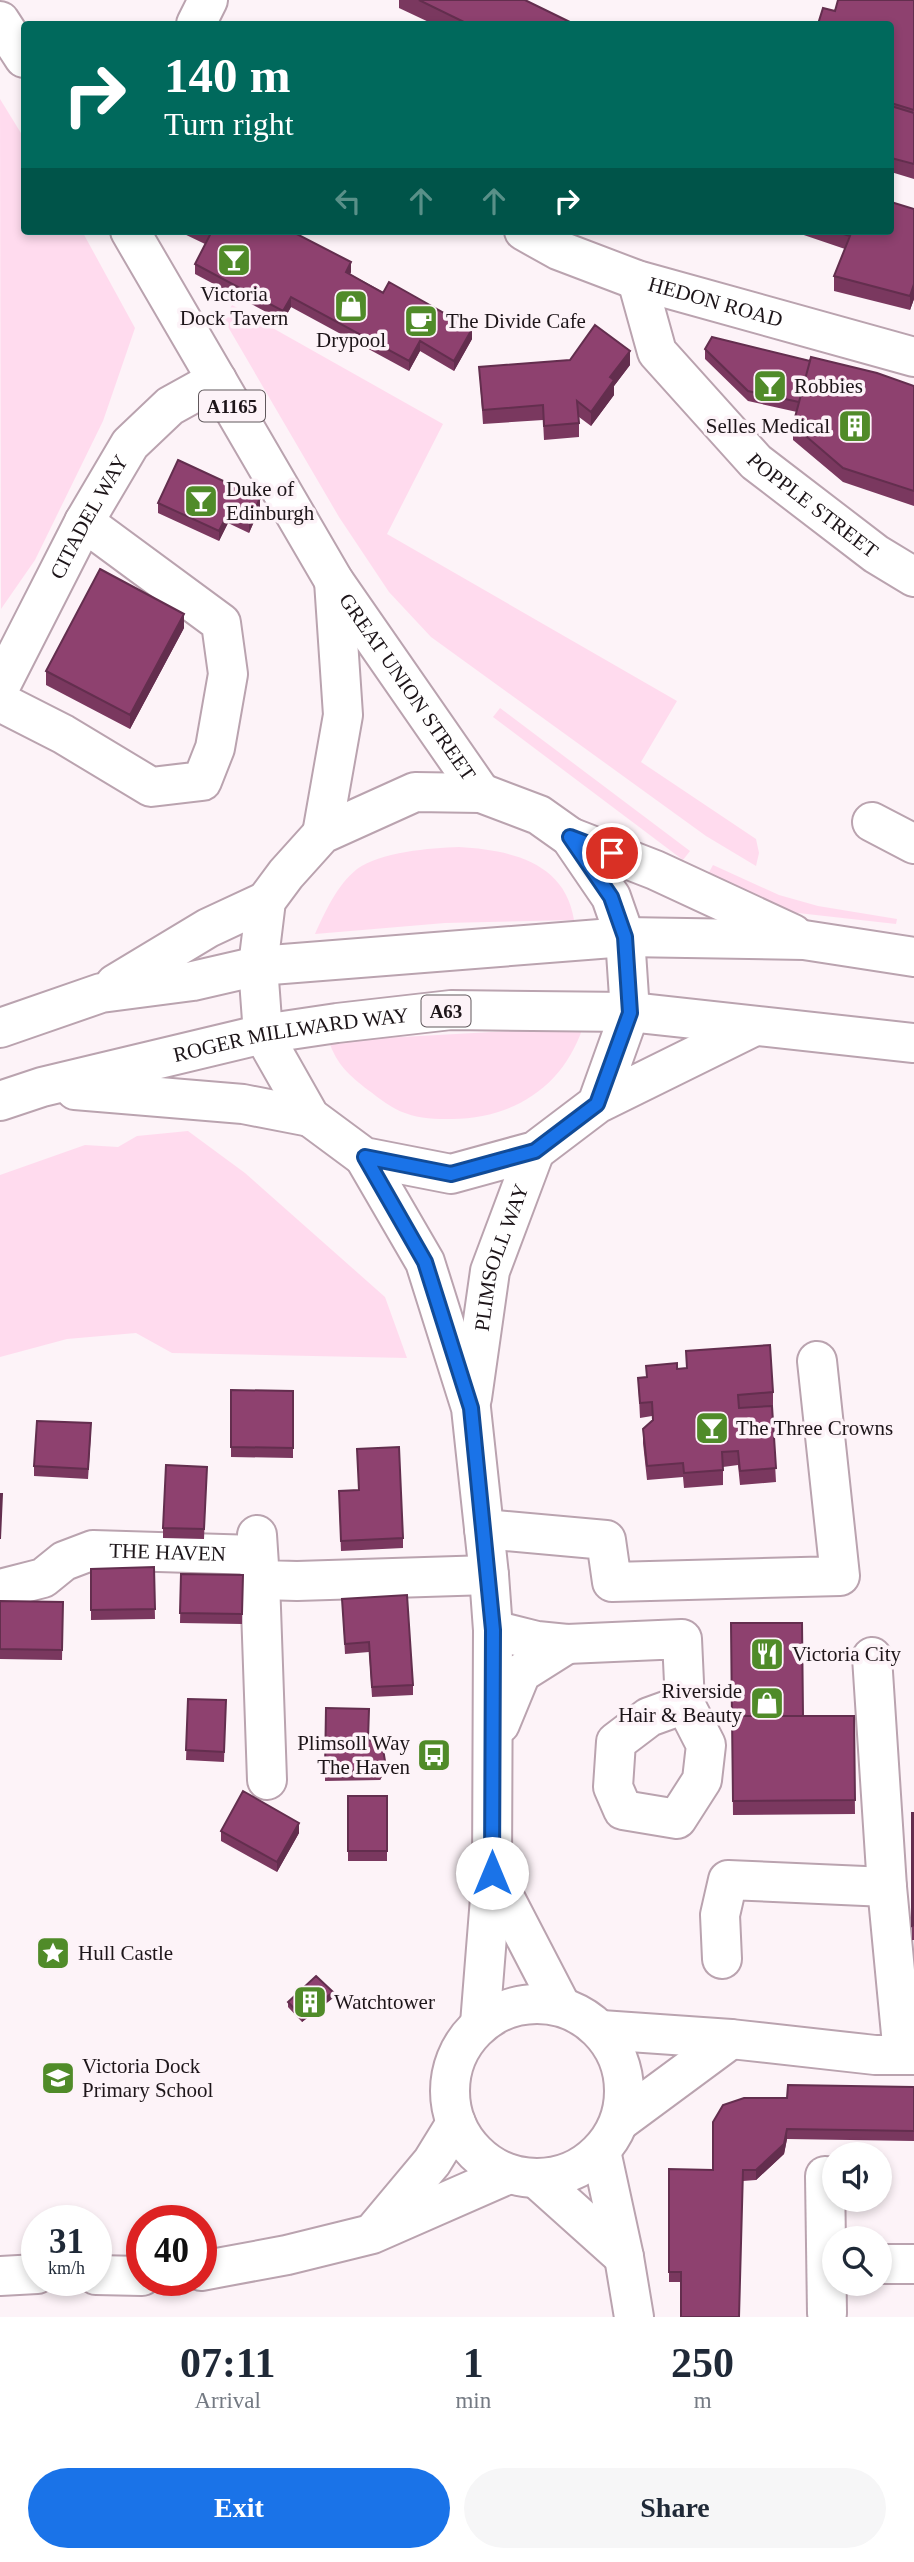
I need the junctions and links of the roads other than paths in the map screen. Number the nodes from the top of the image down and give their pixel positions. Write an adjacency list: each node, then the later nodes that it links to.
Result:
1 (208, 0): 3 (main road)
2 (0, 21): 4 (main road)
3 (198, 21)
4 (21, 51)
5 (132, 235): 9 (main road, GREAT UNION STREET / A1165)
6 (531, 235): 7 (main road, HEDON ROAD)
7 (637, 280): 8 (main road, HEDON ROAD); 11 (main road, POPPLE STREET)
8 (914, 357)
9 (217, 380): 10 (main road, CITADEL WAY); 12 (main road, GREAT UNION STREET / A1165)
10 (84, 522): 13 (main road, CITADEL WAY); 14 (main road)
11 (914, 578)
12 (334, 581): 15 (main road, GREAT UNION STREET / A1165); 17 (main road, GREAT UNION STREET / A1165)
13 (0, 687)
14 (0, 702)
15 (481, 793): 17 (main road); 18 (main road)
16 (872, 822): 19 (main road)
17 (323, 834): 20 (main road)
18 (570, 837): 21 (main road); 22 (main road)
19 (914, 844)
20 (266, 901): 24 (main road); 25 (main road)
21 (625, 937): 22 (main road); 24 (main road); 26 (main road)
22 (804, 940): 23 (main road)
23 (914, 957)
24 (258, 966): 25 (main road); 29 (main road)
25 (101, 993): 28 (main road)
26 (630, 1013): 27 (main road, ROGER MILLWARD WAY / A63); 29 (main road, ROGER MILLWARD WAY / A63); 33 (main road)
27 (753, 1027): 30 (main road, ROGER MILLWARD WAY / A63); 33 (main road)
28 (0, 1028)
29 (263, 1034): 31 (main road, ROGER MILLWARD WAY / A63); 34 (main road)
30 (914, 1043)
31 (42, 1087): 32 (main road, ROGER MILLWARD WAY / A63); 34 (main road, ROGER MILLWARD WAY / A63)
32 (0, 1101)
33 (597, 1104): 35 (main road)
34 (310, 1116): 36 (main road)
35 (535, 1151): 36 (main road); 38 (main road, PLIMSOLL WAY)
36 (365, 1157): 38 (main road, PLIMSOLL WAY)
37 (817, 1361): 39 (main road)
38 (471, 1408): 39 (main road, PLIMSOLL WAY)
39 (484, 1530): 41 (main road, PLIMSOLL WAY)
40 (258, 1557): 41 (main road, THE HAVEN); 42 (main road, THE HAVEN); 48 (main road)
41 (489, 1575): 43 (main road, PLIMSOLL WAY)
42 (0, 1589)
43 (493, 1630): 44 (main road); 47 (main road, PLIMSOLL WAY)
44 (568, 1644): 46 (main road); 47 (main road)
45 (872, 1657): 50 (main road)
46 (685, 1704)
47 (492, 1745): 49 (main road, PLIMSOLL WAY)
48 (267, 1780)
49 (492, 1873): 52 (main road, PLIMSOLL WAY); 53 (main road, PLIMSOLL WAY)
50 (887, 1887): 51 (main road); 56 (main road)
51 (722, 1959)
52 (561, 2007): 53 (main road); 54 (main road)
53 (480, 2024): 57 (main road)
54 (601, 2030): 55 (main road); 58 (main road)
55 (730, 2039): 56 (main road); 58 (main road)
56 (908, 2055)
57 (456, 2123): 59 (main road); 60 (main road)
58 (611, 2136): 59 (main road); 61 (main road)
59 (523, 2176): 60 (main road); 61 (main road)
60 (372, 2234): 64 (main road)
61 (624, 2257): 69 (main road)
62 (892, 2264): 63 (main road)
63 (914, 2264)
64 (217, 2268)
65 (21, 2275): 66 (main road)
66 (0, 2276)
67 (828, 2296): 68 (main road)
68 (827, 2314)
69 (634, 2317)

